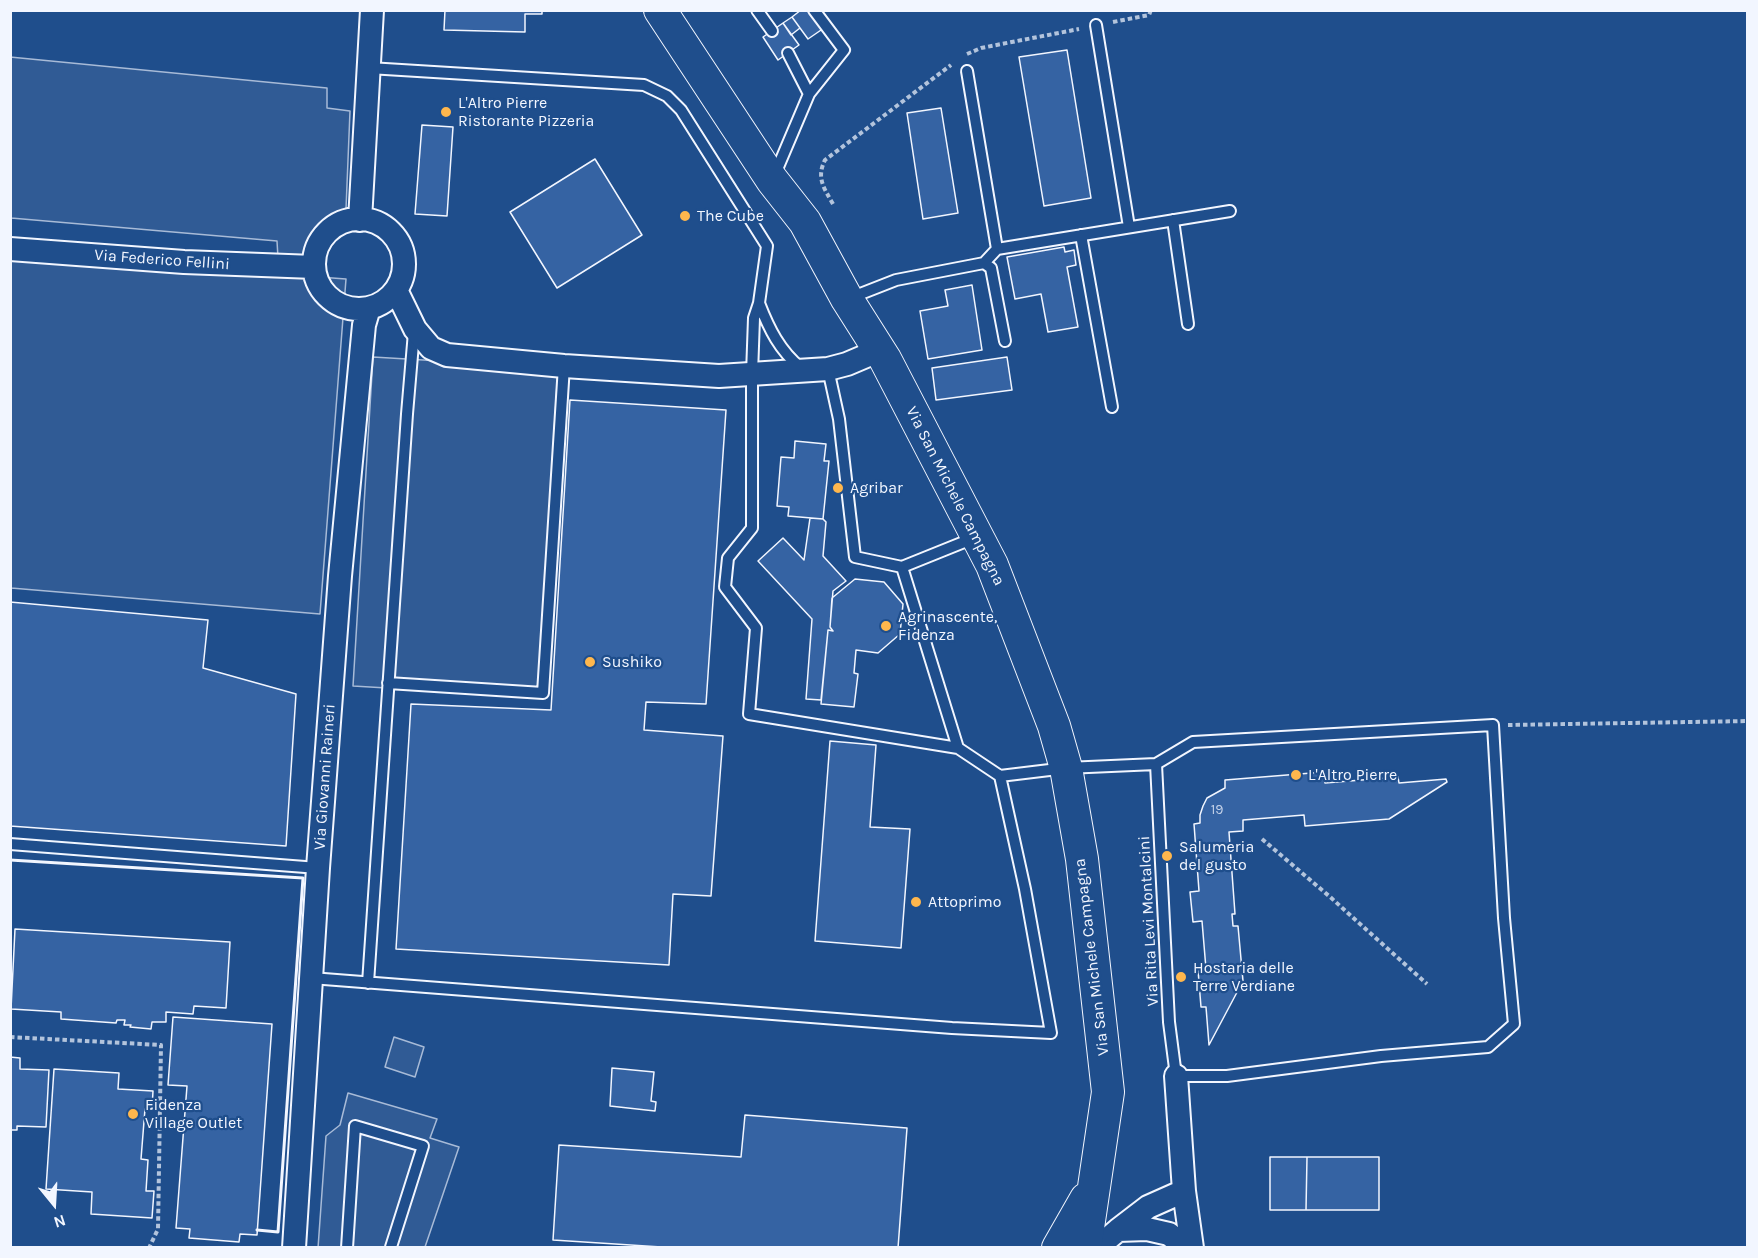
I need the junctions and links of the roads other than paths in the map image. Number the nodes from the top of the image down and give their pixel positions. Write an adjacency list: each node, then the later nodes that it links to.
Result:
1 (372, 10): 8 (street)
2 (660, 10): 11 (main road, Via San Michele Campagna)
3 (757, 10): 6 (lane)
4 (814, 10): 10 (lane)
5 (1096, 25): 15 (lane)
6 (772, 31)
7 (788, 53): 10 (lane)
8 (369, 68): 13 (street); 23 (lane)
9 (967, 71): 18 (lane)
10 (809, 94): 11 (lane)
11 (772, 180): 22 (main road, Via San Michele Campagna)
12 (1230, 211): 14 (lane)
13 (360, 220): 20 (street); 21 (street)
14 (1173, 220): 15 (lane); 25 (lane)
15 (1129, 227): 16 (lane)
16 (1081, 235): 18 (lane); 33 (lane)
17 (10, 249): 20 (street, Via Federico Fellini)
18 (997, 249): 19 (lane)
19 (984, 263): 22 (lane); 27 (lane)
20 (314, 267): 24 (street)
21 (396, 290): 24 (street); 26 (street)
22 (847, 299): 28 (main road, Via San Michele Campagna)
23 (759, 303): 31 (lane); 32 (lane)
24 (369, 308): 42 (street, Via Giovanni Raineri)
25 (1188, 324)
26 (415, 329): 29 (street); 36 (lane)
27 (1005, 341)
28 (880, 350): 30 (street); 34 (main road, Via San Michele Campagna)
29 (564, 366): 32 (street); 36 (lane)
30 (828, 369): 31 (street); 35 (lane)
31 (804, 371): 32 (street)
32 (752, 374): 37 (lane)
33 (1112, 407)
34 (978, 537): 35 (lane); 39 (main road, Via San Michele Campagna)
35 (902, 567): 37 (lane)
36 (388, 683): 44 (lane)
37 (958, 748): 40 (lane)
38 (1156, 764): 39 (lane); 45 (lane, Via Rita Levi Montalcini); 45 (lane)
39 (1066, 768): 40 (lane); 46 (main road, Via San Michele Campagna)
40 (1000, 776): 44 (lane)
41 (10, 844): 42 (lane)
42 (318, 868): 43 (street, Via Giovanni Raineri)
43 (311, 978): 44 (lane); 50 (street, Via Giovanni Raineri)
44 (368, 983)
45 (1176, 1076): 47 (street)
46 (1095, 1182): 52 (main road, Via San Michele Campagna); 53 (main road, Via San Michele Campagna)
47 (1184, 1191): 48 (street); 56 (street)
48 (1118, 1230): 54 (street); 55 (street)
49 (392, 1247): 51 (lane)
50 (294, 1248)
51 (347, 1248)
52 (1058, 1248)
53 (1084, 1248)
54 (1097, 1248)
55 (1186, 1248)
56 (1192, 1248)

